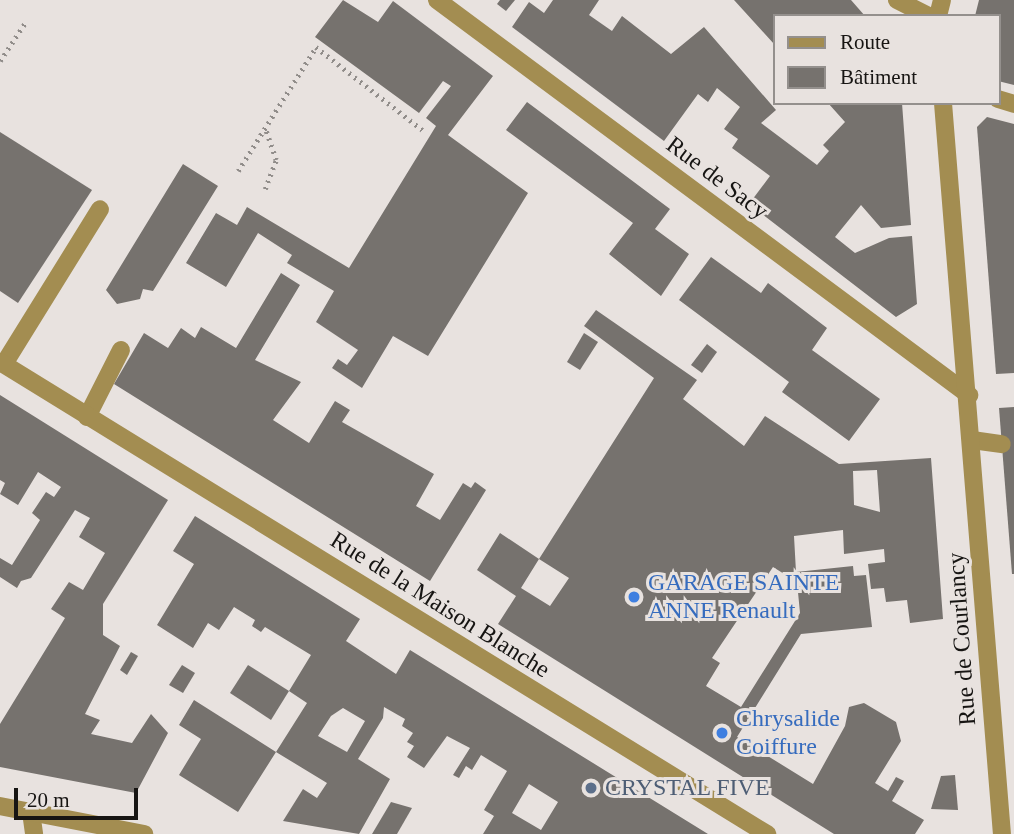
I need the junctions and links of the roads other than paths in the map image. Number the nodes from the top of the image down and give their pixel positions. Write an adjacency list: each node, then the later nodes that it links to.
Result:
1 (437, 0): 8 (street, Rue de Sacy)
2 (897, 0): 3 (street)
3 (925, 14)
4 (943, 105): 8 (street, Rue de Courlancy)
5 (100, 209): 7 (street, Rue de la Maison Blanche)
6 (121, 350): 9 (street)
7 (2, 363): 9 (street, Rue de la Maison Blanche)
8 (968, 396): 10 (street, Rue de Courlancy)
9 (87, 417): 16 (street, Rue de la Maison Blanche)
10 (972, 440): 11 (street); 17 (street, Rue de Courlancy)
11 (1002, 443)
12 (0, 806): 13 (street)
13 (32, 812): 14 (street); 15 (street)
14 (34, 834)
15 (144, 834)
16 (767, 834)
17 (1002, 834)

